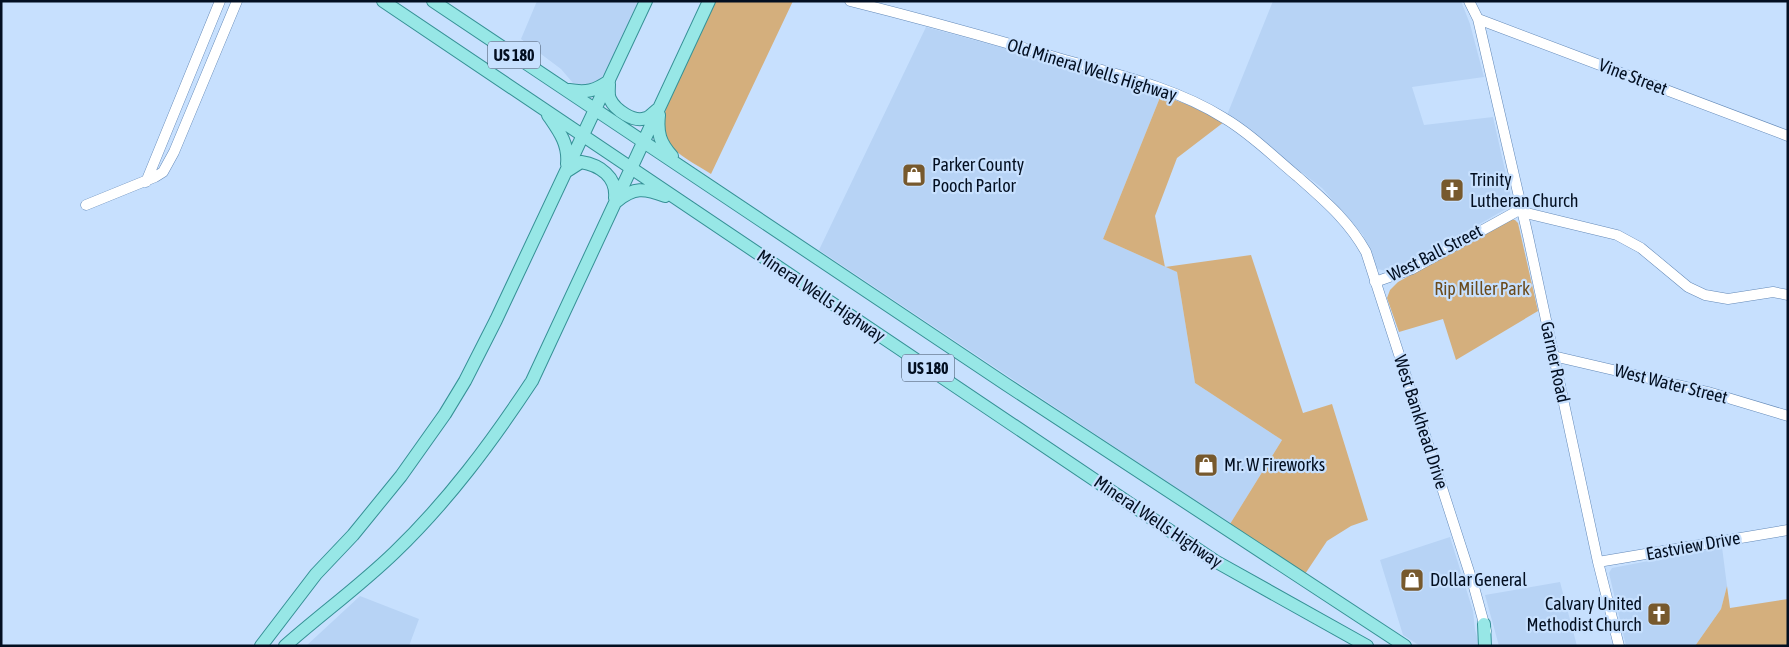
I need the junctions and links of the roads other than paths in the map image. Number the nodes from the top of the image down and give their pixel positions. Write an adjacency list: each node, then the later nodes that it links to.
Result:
1 (220, 1): 9 (street)
2 (237, 1): 10 (street)
3 (383, 1): 14 (main road, Mineral Wells Highway / US 180)
4 (433, 1): 13 (main road, Mineral Wells Highway / US 180)
5 (646, 1): 12 (main road)
6 (709, 1): 15 (main road)
7 (850, 1): 27 (street, Old Mineral Wells Highway)
8 (1469, 1): 11 (street, Garner Road)
9 (216, 12): 10 (street); 23 (street)
10 (231, 15): 23 (street)
11 (1478, 19): 18 (street, Vine Street); 28 (street, Garner Road)
12 (608, 81): 13 (main road); 15 (main road); 16 (main road)
13 (565, 89): 16 (main road, Mineral Wells Highway / US 180)
14 (544, 108): 17 (main road, Mineral Wells Highway / US 180); 22 (main road)
15 (660, 108): 19 (main road); 21 (main road)
16 (595, 109): 17 (main road); 19 (main road, Mineral Wells Highway / US 180)
17 (583, 135): 20 (main road, Mineral Wells Highway / US 180); 22 (main road)
18 (1788, 136)
19 (644, 141): 20 (main road); 21 (main road, Mineral Wells Highway / US 180)
20 (631, 168): 24 (main road); 25 (main road, Mineral Wells Highway / US 180)
21 (685, 168): 39 (main road, Mineral Wells Highway / US 180)
22 (566, 172): 24 (main road); 36 (main road)
23 (146, 182): 26 (street)
24 (615, 203): 25 (main road); 37 (main road)
25 (684, 203): 38 (main road, Mineral Wells Highway / US 180)
26 (86, 205)
27 (1333, 207): 29 (street, West Bankhead Drive)
28 (1522, 211): 29 (street, West Ball Street); 30 (street); 31 (street, Garner Road)
29 (1375, 282): 35 (street, West Bankhead Drive)
30 (1788, 295)
31 (1554, 356): 32 (street, West Water Street); 34 (street, Garner Road)
32 (1788, 416)
33 (1788, 530): 34 (street, Eastview Drive)
34 (1598, 562): 42 (street, Garner Road)
35 (1484, 624): 40 (main road); 41 (street, West Bankhead Drive)
36 (261, 646)
37 (285, 646)
38 (1367, 646)
39 (1405, 646)
40 (1485, 646)
41 (1491, 646)
42 (1619, 646)

